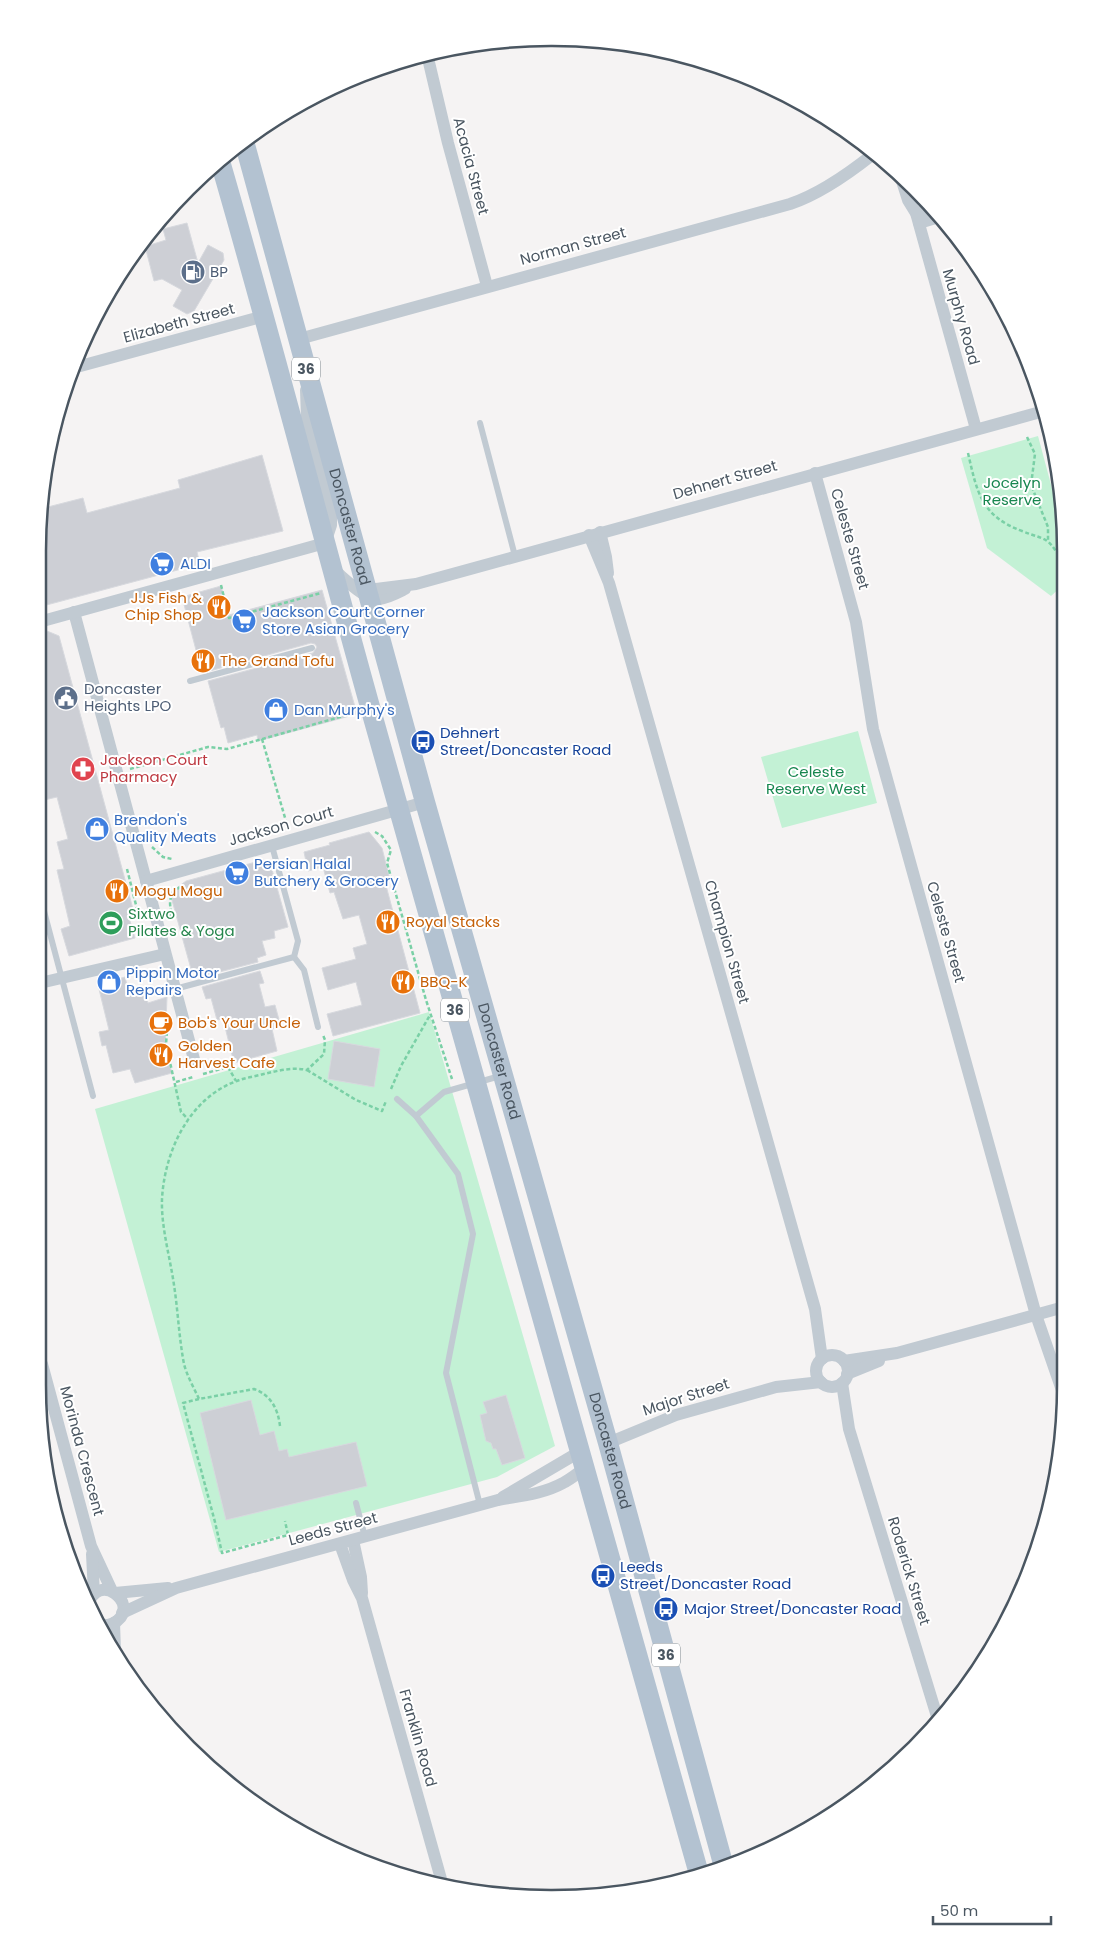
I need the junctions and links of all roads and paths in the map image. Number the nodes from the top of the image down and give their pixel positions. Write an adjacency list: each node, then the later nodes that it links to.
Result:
1 (429, 61): 12 (street, Acacia Street)
2 (246, 149): 14 (main road, Doncaster Road / 36)
3 (868, 158): 6 (street, Norman Street)
4 (874, 163): 6 (street, Norman Street)
5 (223, 170): 13 (main road, Doncaster Road / 36)
6 (851, 172): 12 (street, Norman Street)
7 (905, 190): 11 (street, Murphy Road)
8 (916, 202): 11 (street, Murphy Road)
9 (926, 213): 11 (street)
10 (930, 217): 11 (street)
11 (917, 218): 19 (street, Murphy Road)
12 (487, 286): 14 (street, Norman Street)
13 (264, 316): 15 (street, Elizabeth Street); 25 (main road, Doncaster Road / 36)
14 (299, 339): 16 (main road, Doncaster Road / 36)
15 (82, 366)
16 (306, 368): 25 (street); 31 (main road, Doncaster Road / 36)
17 (1037, 412): 19 (street, Dehnert Street)
18 (480, 423): 27 (lane)
19 (976, 429): 22 (street, Dehnert Street)
20 (1027, 437): 24 (path)
21 (968, 453): 24 (path)
22 (814, 472): 23 (street, Dehnert Street); 67 (street, Celeste Street)
23 (594, 534): 27 (street, Dehnert Street); 69 (street, Champion Street)
24 (1048, 540): 26 (path)
25 (324, 543): 28 (main road, Doncaster Road / 36); 32 (street)
26 (1057, 553)
27 (515, 556): 31 (street, Dehnert Street)
28 (331, 567): 31 (street); 40 (main road, Doncaster Road / 36)
29 (221, 584): 30 (path)
30 (321, 593)
31 (369, 594): 39 (main road, Doncaster Road / 36)
32 (74, 612): 33 (street); 38 (street)
33 (46, 620)
34 (312, 648): 35 (lane)
35 (190, 681)
36 (355, 713): 37 (path)
37 (262, 739): 38 (path); 42 (path)
38 (117, 772): 44 (street)
39 (425, 802): 40 (street, Jackson Court); 58 (main road, Doncaster Road / 36)
40 (399, 810): 42 (street, Jackson Court); 61 (main road, Doncaster Road / 36)
41 (368, 834): 54 (path)
42 (292, 840): 43 (street, Jackson Court)
43 (272, 846): 45 (street, Jackson Court); 50 (lane)
44 (138, 851): 45 (path); 46 (street)
45 (182, 871): 46 (street, Jackson Court); 48 (path)
46 (146, 881): 48 (street)
47 (46, 917): 51 (lane)
48 (156, 920): 49 (street)
49 (166, 954): 51 (street); 53 (street)
50 (294, 957): 53 (lane); 55 (lane)
51 (63, 978): 52 (street); 63 (lane)
52 (46, 982)
53 (175, 988): 56 (street)
54 (430, 1015): 57 (path); 62 (path)
55 (318, 1028): 57 (path)
56 (195, 1063)
57 (307, 1070): 59 (path)
58 (503, 1075): 61 (lane); 78 (main road, Doncaster Road / 36)
59 (236, 1081): 60 (path); 75 (path)
60 (176, 1082)
61 (476, 1083): 62 (lane); 79 (main road, Doncaster Road / 36)
62 (455, 1089): 65 (lane)
63 (93, 1096)
64 (397, 1099): 65 (lane)
65 (416, 1116): 82 (lane)
66 (1057, 1309): 67 (street, Major Street)
67 (1036, 1315): 68 (street, Major Street); 70 (street, Celeste Street)
68 (897, 1353): 69 (street, Major Street); 72 (street, Major Street)
69 (830, 1361): 72 (street); 73 (street); 74 (street, Major Street)
70 (1057, 1376)
71 (46, 1379): 86 (street, Morinda Crescent)
72 (845, 1379): 73 (street); 77 (street, Roderick Street)
73 (825, 1384): 74 (street, Major Street); 77 (street, Roderick Street)
74 (776, 1387): 78 (street, Major Street)
75 (199, 1399): 76 (path); 83 (path)
76 (280, 1426)
77 (849, 1429): 95 (street, Roderick Street)
78 (608, 1443): 79 (main road); 96 (main road, Doncaster Road / 36)
79 (583, 1460): 80 (street, Leeds Street); 80 (street, Leeds Street); 97 (main road, Doncaster Road / 36)
80 (498, 1500): 82 (street, Leeds Street)
81 (356, 1503): 84 (lane)
82 (480, 1505): 84 (street, Leeds Street)
83 (284, 1521)
84 (359, 1539): 85 (street, Leeds Street); 91 (street, Franklin Road)
85 (340, 1544): 88 (street, Leeds Street); 91 (street, Franklin Road)
86 (91, 1546): 87 (street, Morinda Crescent); 89 (street, Morinda Crescent)
87 (89, 1588)
88 (176, 1588): 89 (street, Leeds Street); 92 (street, Leeds Street)
89 (114, 1592): 90 (street, Leeds Street); 92 (street, Morinda Crescent)
90 (93, 1597)
91 (362, 1598): 98 (street, Franklin Road)
92 (118, 1618): 93 (street); 94 (street, Morinda Crescent)
93 (107, 1624)
94 (116, 1640)
95 (935, 1713)
96 (722, 1860)
97 (697, 1868)
98 (441, 1877)

